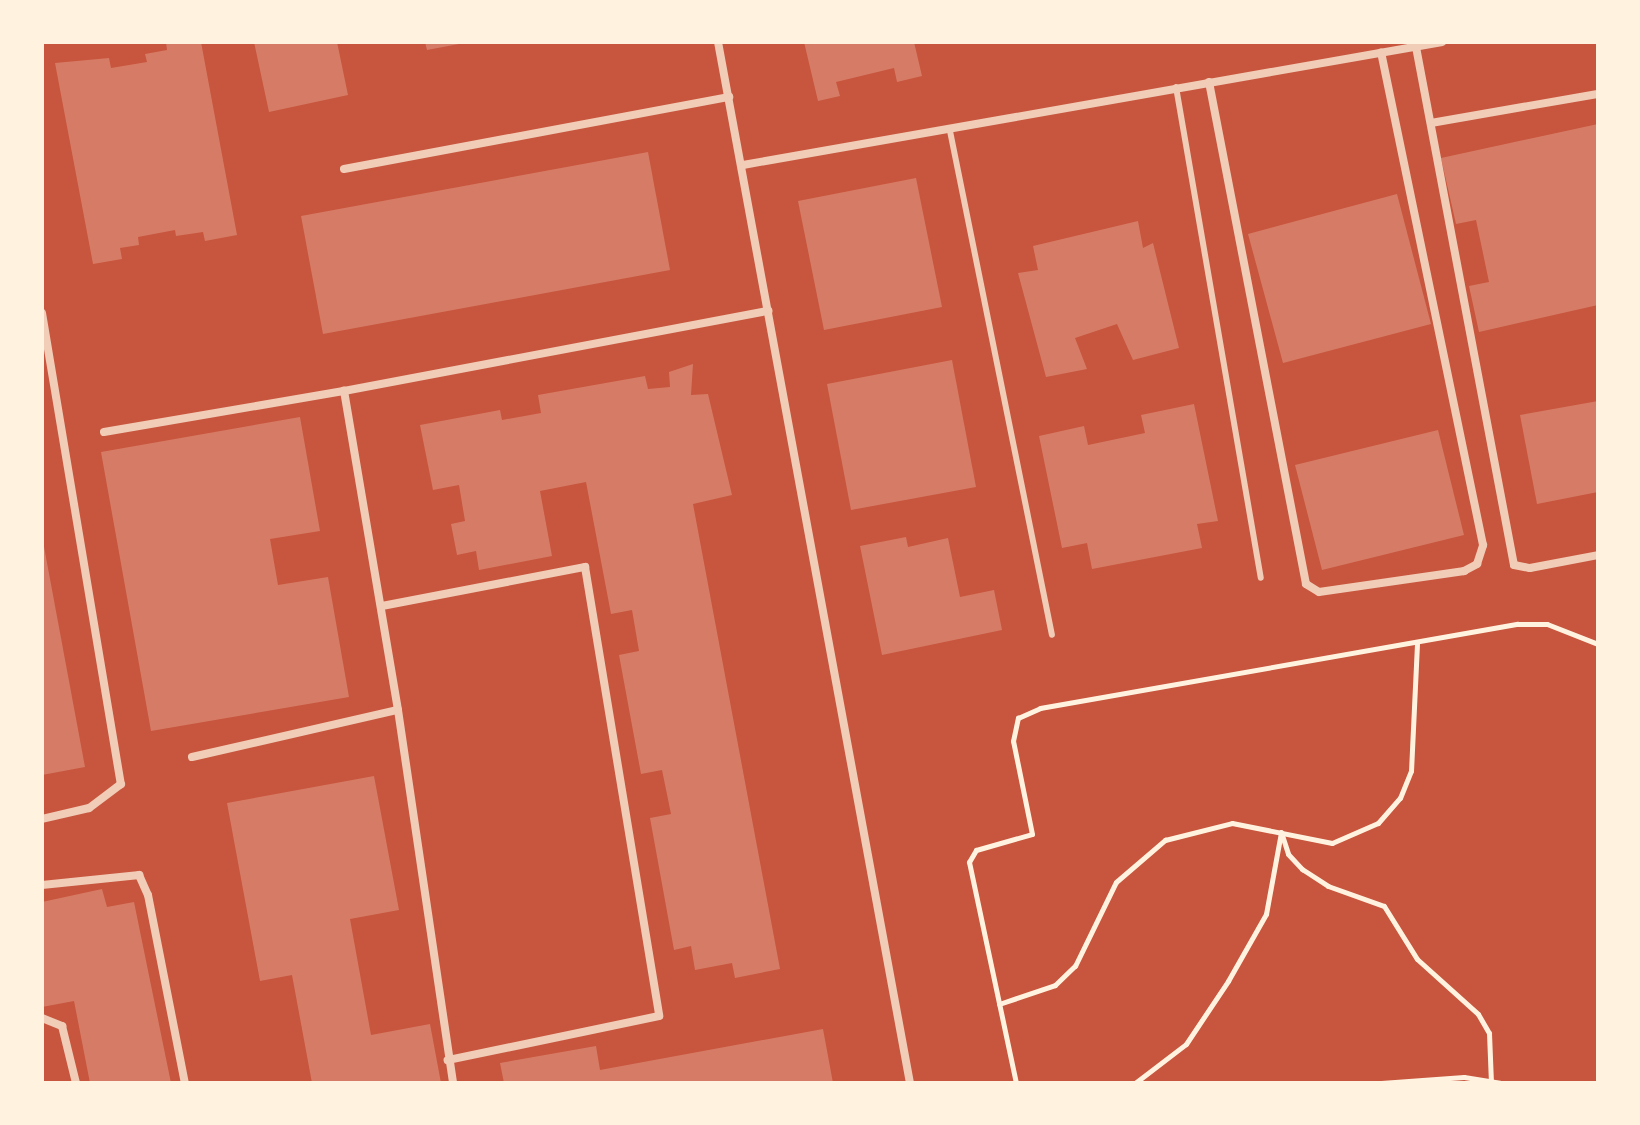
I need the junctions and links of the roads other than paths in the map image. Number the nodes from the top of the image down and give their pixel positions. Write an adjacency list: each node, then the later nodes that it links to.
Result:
1 (718, 42): 8 (street)
2 (1442, 42): 3 (street)
3 (1416, 47): 4 (street); 9 (street)
4 (1381, 52): 5 (street); 5 (street)
5 (1209, 82): 6 (street)
6 (1176, 87): 10 (street); 18 (lane)
7 (1598, 94): 9 (street)
8 (729, 97): 11 (street); 12 (street)
9 (1431, 123): 17 (street)
10 (950, 131): 11 (street); 20 (lane)
11 (743, 165): 13 (street)
12 (344, 169)
13 (769, 311): 15 (street); 30 (street)
14 (42, 313): 23 (street)
15 (344, 391): 16 (street); 19 (street)
16 (104, 432)
17 (1598, 555)
18 (1261, 578)
19 (382, 606): 21 (street); 26 (street)
20 (1052, 635)
21 (398, 710): 22 (street); 26 (street)
22 (192, 757)
23 (42, 819)
24 (42, 885): 28 (street)
25 (42, 1018): 27 (street)
26 (448, 1060): 29 (street)
27 (76, 1083)
28 (185, 1083)
29 (453, 1083)
30 (910, 1083)

